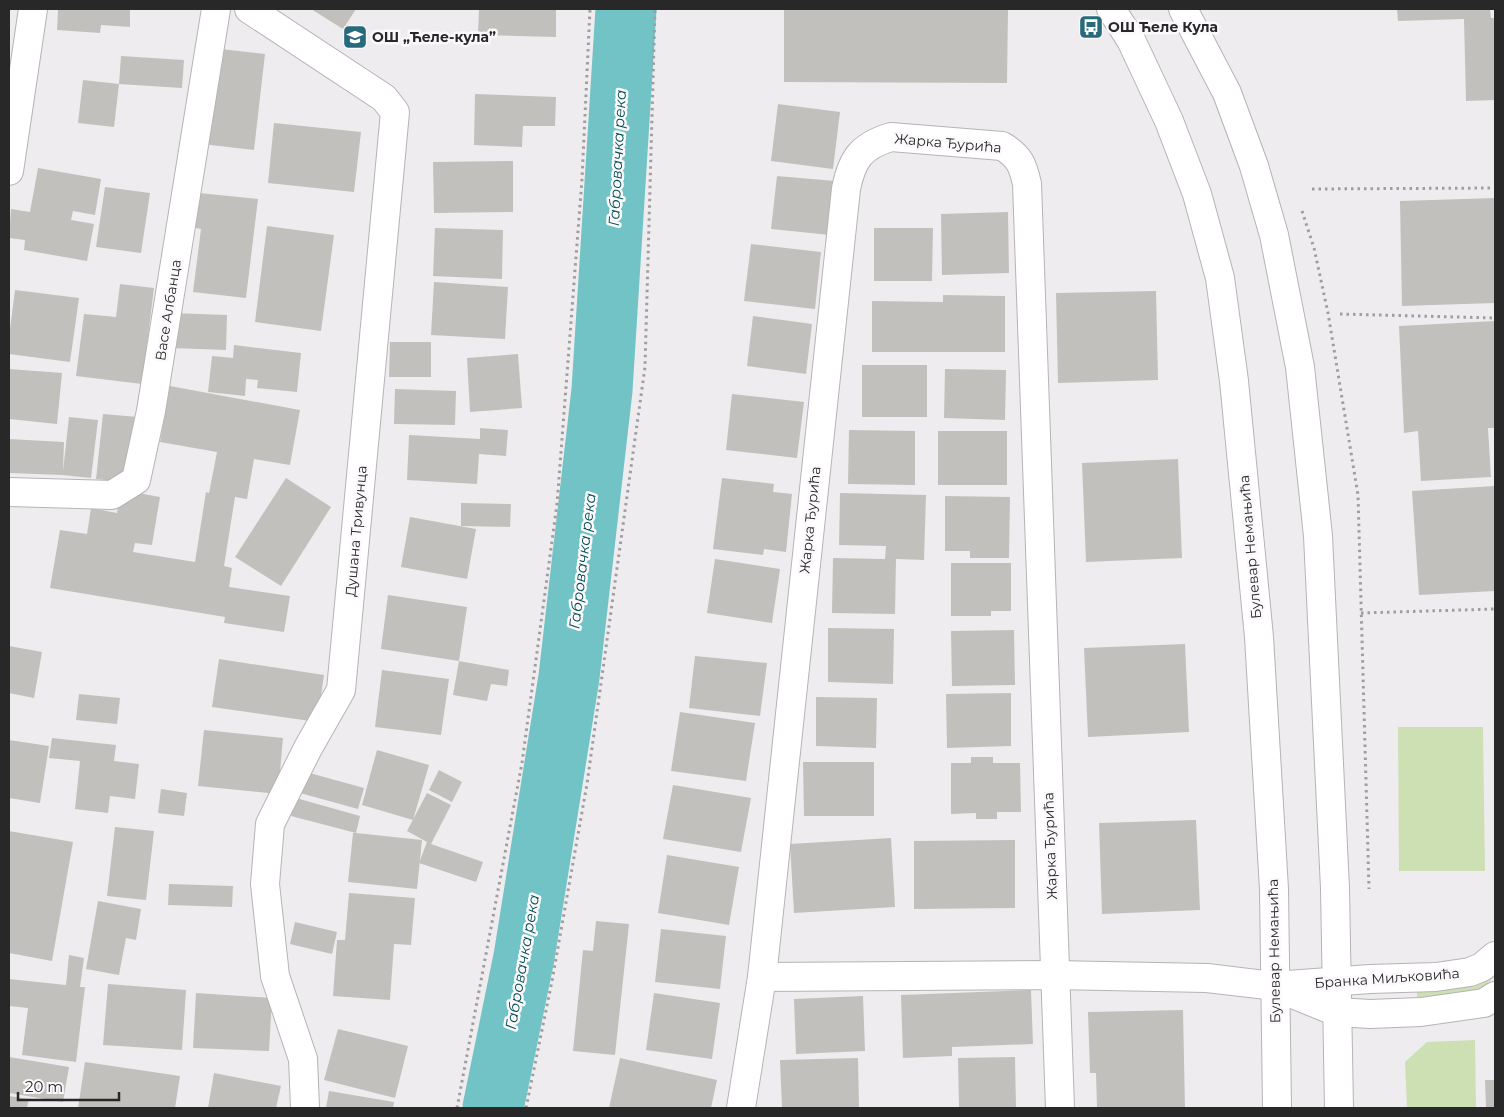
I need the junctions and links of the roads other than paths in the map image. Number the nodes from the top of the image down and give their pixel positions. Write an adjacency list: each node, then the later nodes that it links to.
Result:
1 (33, 9): 6 (street)
2 (216, 9): 7 (street, Васе Албанца)
3 (249, 9): 15 (street, Душана Тривунца)
4 (1111, 9): 12 (street, Булевар Немањића)
5 (1183, 9): 11 (street)
6 (9, 171)
7 (9, 492)
8 (1495, 956): 11 (street, Бранка Миљковића)
9 (1054, 975): 10 (street); 10 (street, Жарка Ђурића); 12 (street); 17 (street, Жарка Ђурића)
10 (762, 977): 16 (street, Жарка Ђурића)
11 (1336, 981): 12 (street, Бранка Миљковића); 14 (street)
12 (1274, 986): 14 (street); 18 (street, Булевар Немањића)
13 (1492, 1000): 14 (street)
14 (1337, 1012): 19 (street)
15 (305, 1108)
16 (741, 1108)
17 (1060, 1108)
18 (1277, 1108)
19 (1339, 1108)

